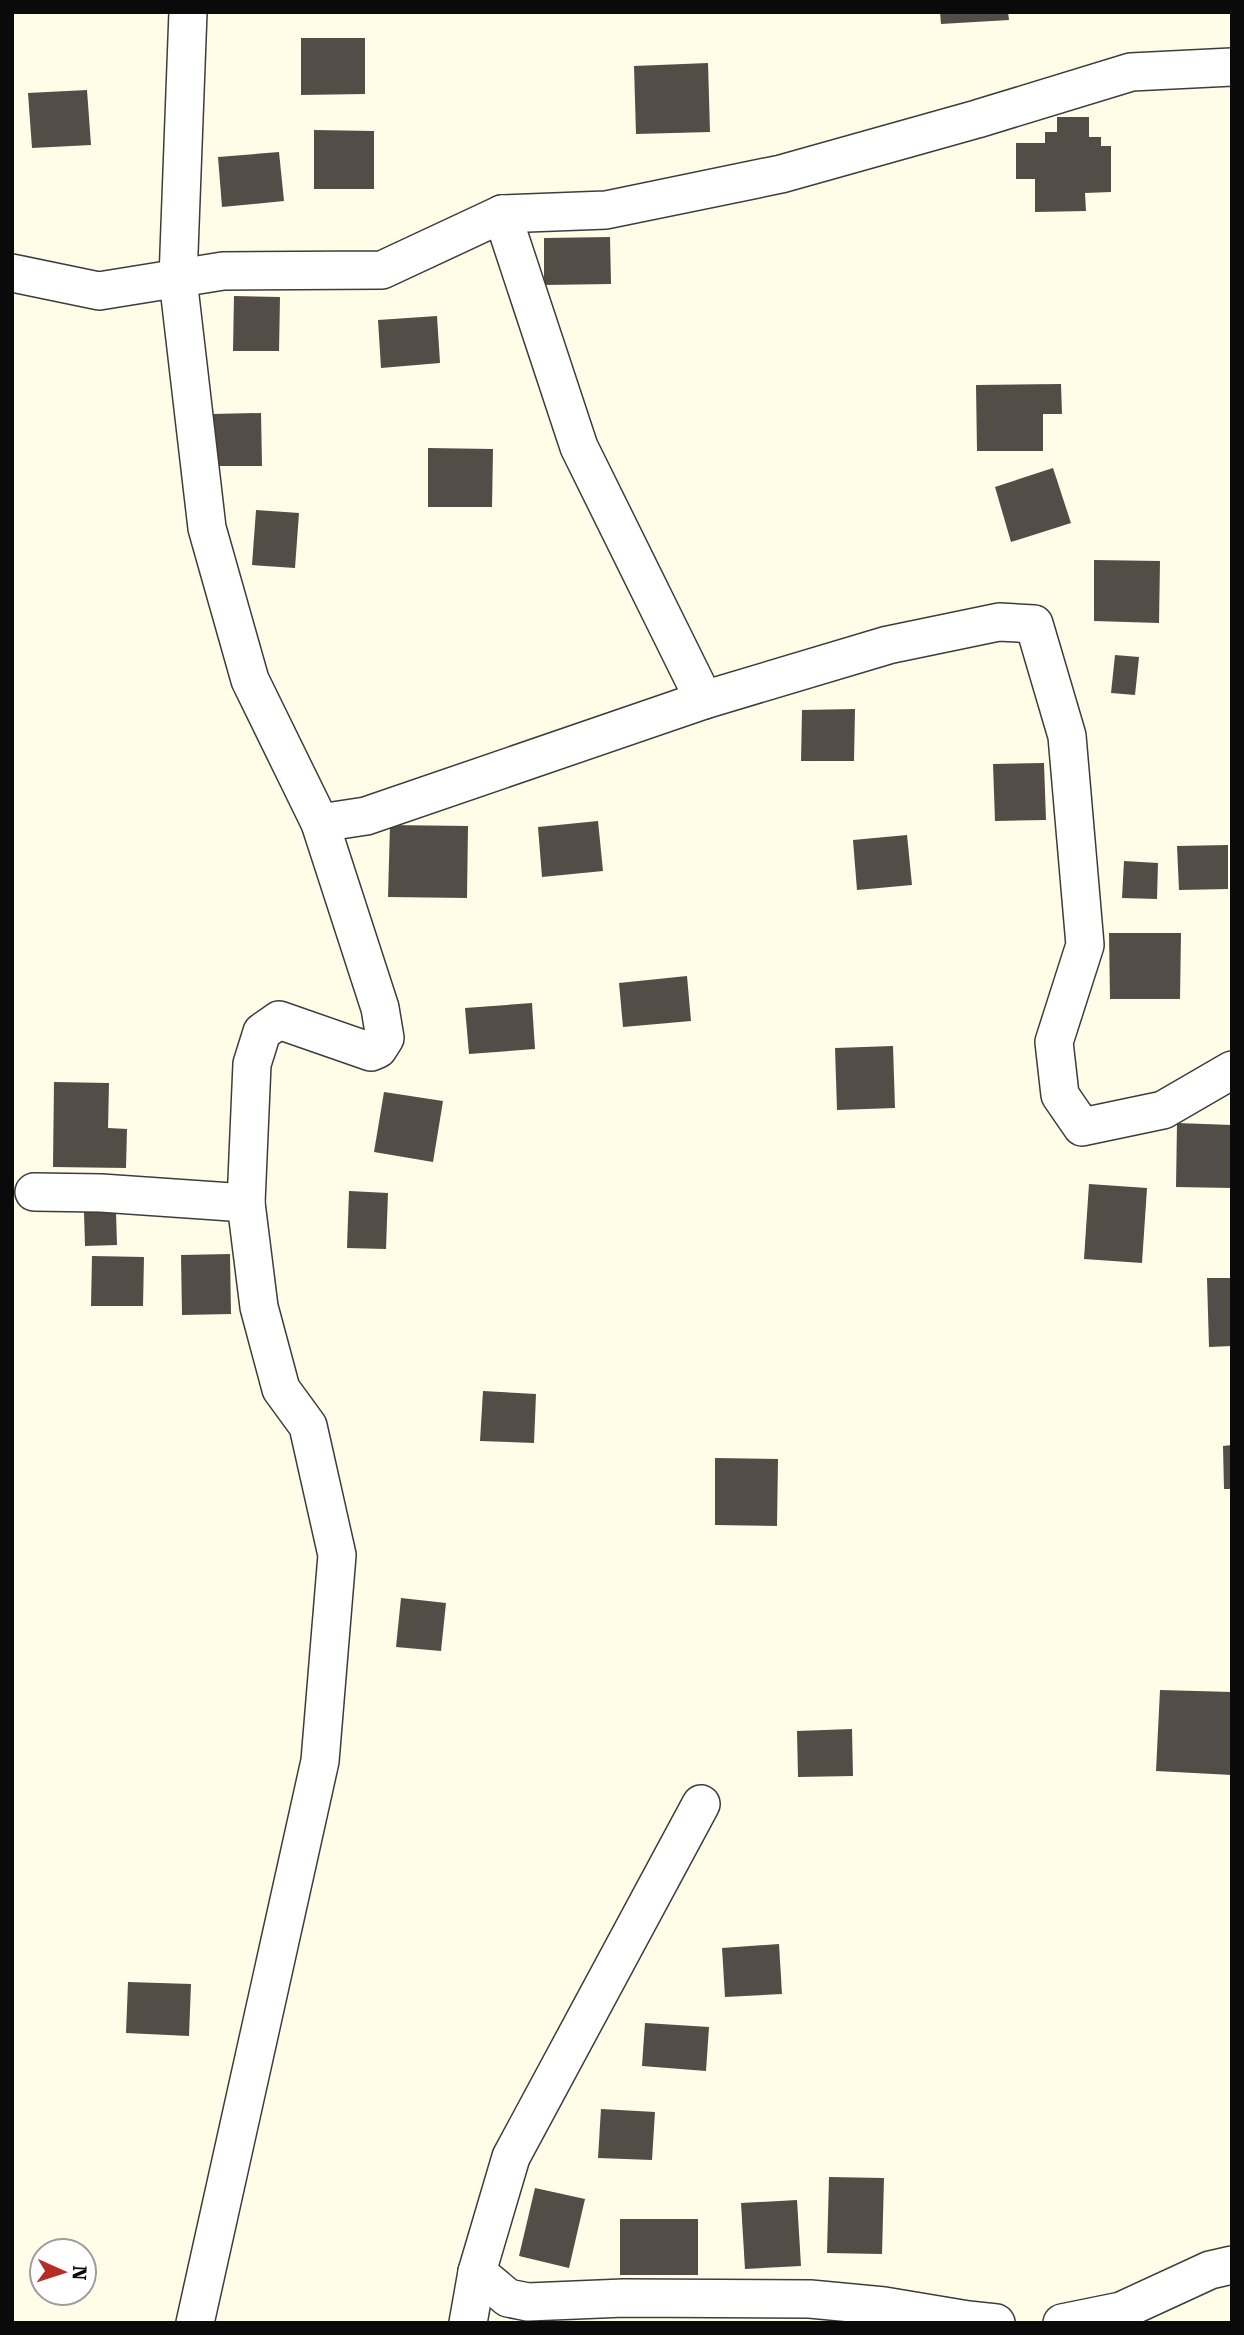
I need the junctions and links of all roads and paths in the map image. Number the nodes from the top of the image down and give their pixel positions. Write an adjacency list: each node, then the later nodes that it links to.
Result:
1 (188, 12): 5 (street)
2 (1232, 67): 3 (street)
3 (502, 214): 5 (street); 6 (street)
4 (12, 274): 5 (street)
5 (177, 279): 7 (street)
6 (704, 700): 7 (street); 8 (street)
7 (320, 823): 10 (street)
8 (1232, 1070)
9 (34, 1192): 10 (street)
10 (246, 1203): 14 (street)
11 (701, 1804): 13 (street)
12 (1232, 2265): 17 (street)
13 (477, 2272): 15 (street); 16 (street)
14 (194, 2323)
15 (468, 2323)
16 (996, 2323)
17 (1062, 2323)

